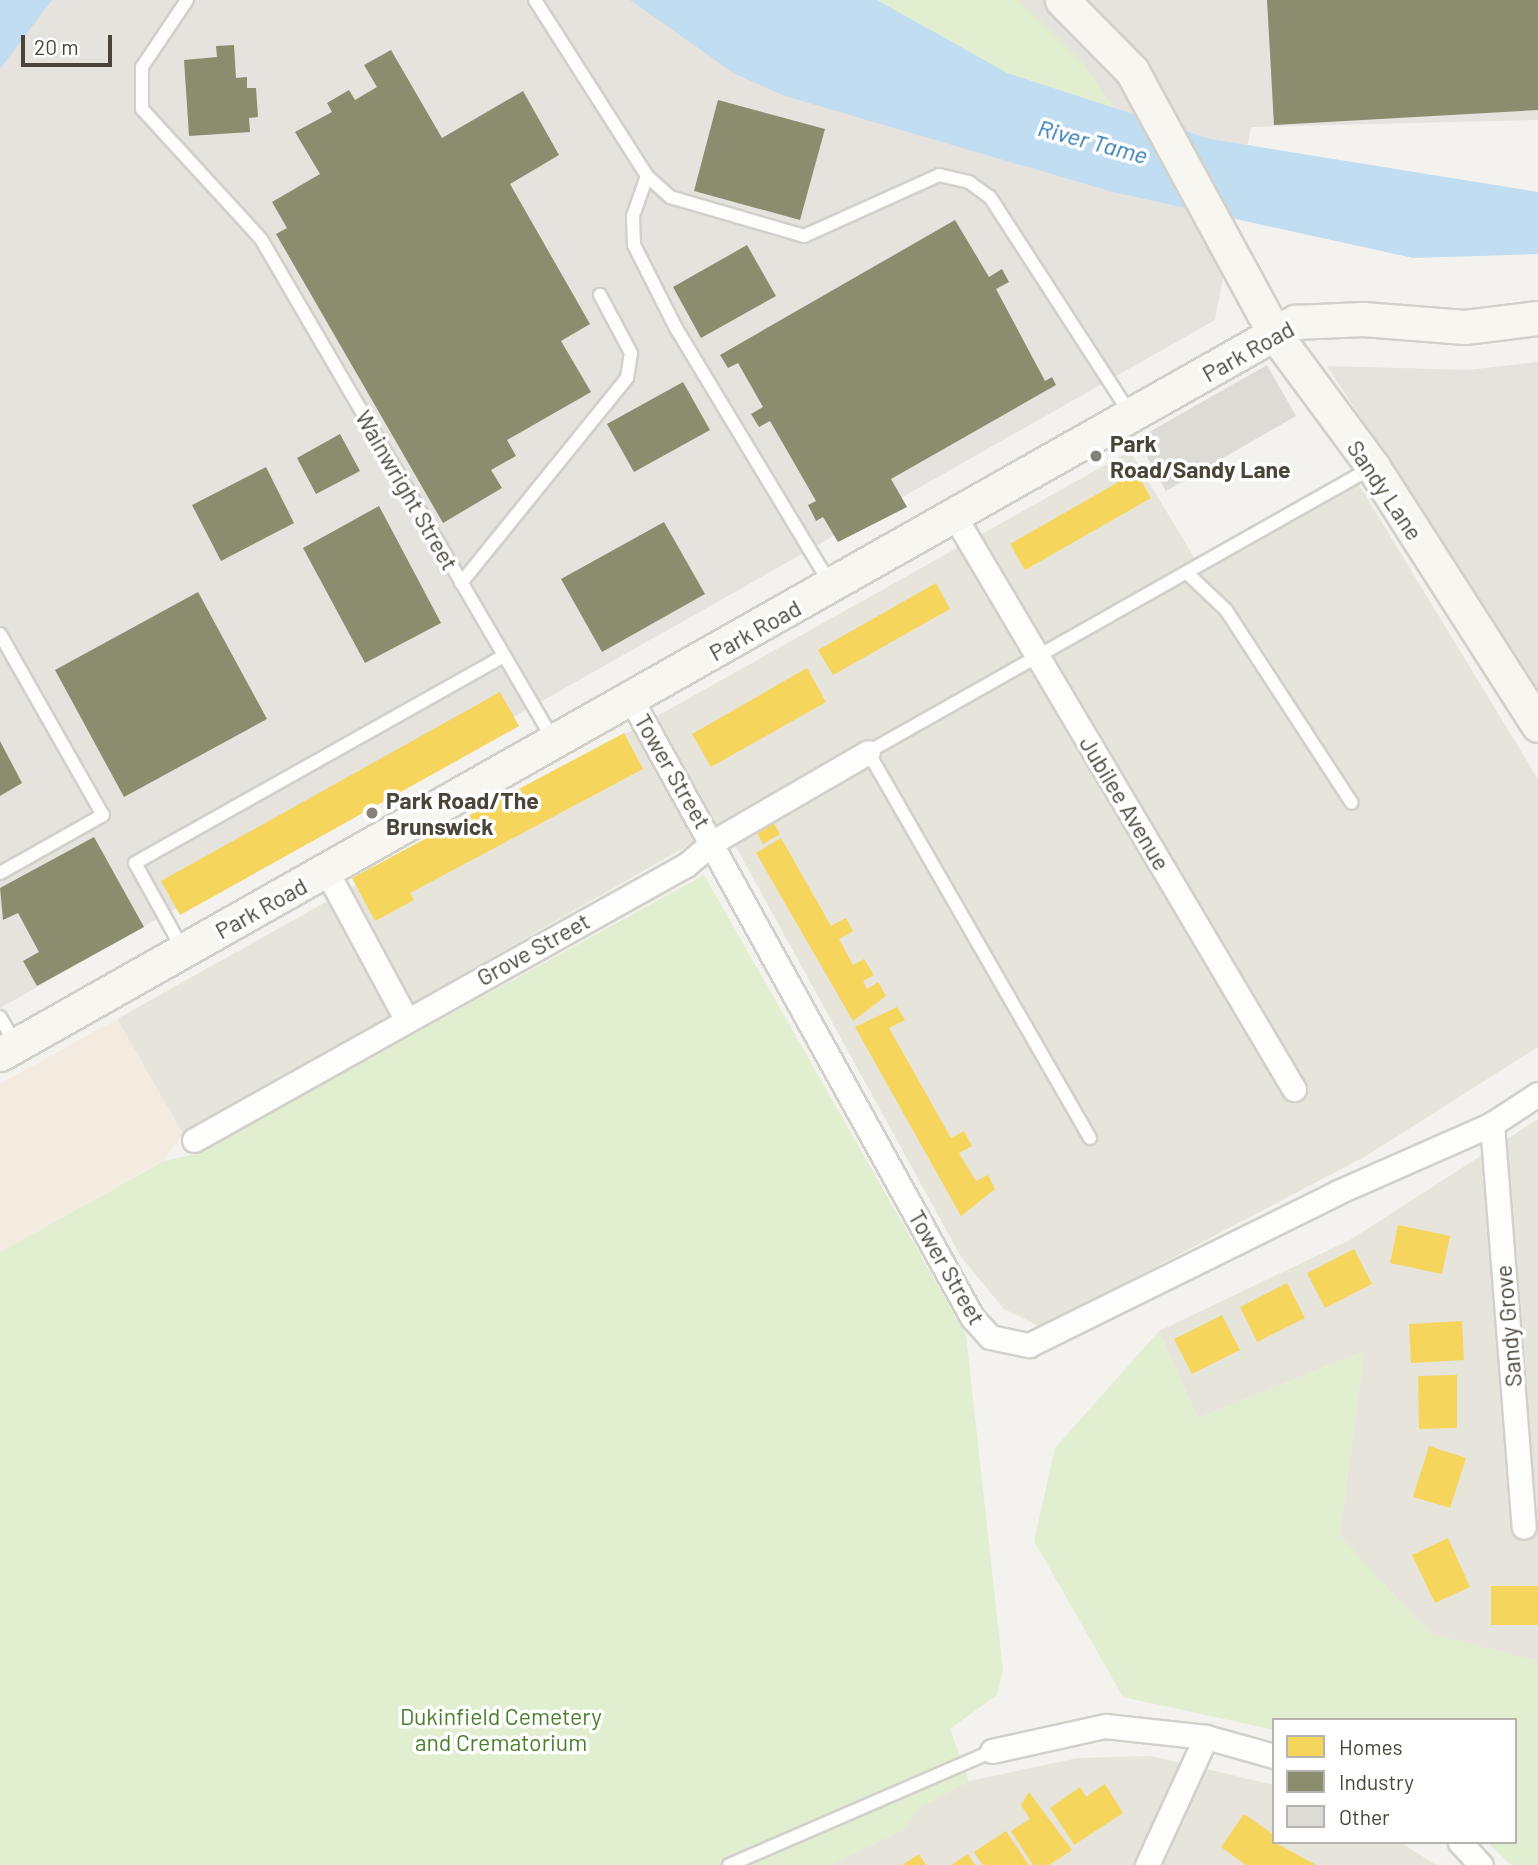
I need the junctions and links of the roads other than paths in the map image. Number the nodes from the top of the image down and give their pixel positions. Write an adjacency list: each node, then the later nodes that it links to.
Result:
1 (187, 0): 12 (lane, Wainwright Street)
2 (535, 0): 4 (lane)
3 (1062, 0): 7 (main road, Sandy Lane)
4 (647, 176): 8 (lane); 13 (lane)
5 (600, 295): 12 (lane)
6 (1538, 318): 7 (main road, Park Road)
7 (1274, 333): 8 (main road, Park Road); 9 (main road, Sandy Lane)
8 (1133, 419): 10 (main road, Park Road)
9 (1373, 467): 11 (lane); 18 (main road, Sandy Lane)
10 (955, 517): 13 (main road, Park Road); 15 (street, Jubilee Avenue)
11 (1189, 575): 15 (lane); 21 (lane)
12 (461, 583): 16 (lane, Wainwright Street)
13 (832, 587): 17 (main road, Park Road)
14 (0, 634): 24 (lane)
15 (1037, 655): 20 (lane); 28 (street, Jubilee Avenue)
16 (505, 656): 19 (lane, Wainwright Street); 25 (lane)
17 (631, 699): 19 (main road, Park Road); 22 (street, Tower Street)
18 (1538, 725)
19 (554, 741): 23 (main road, Park Road)
20 (868, 752): 22 (street, Grove Street); 31 (lane)
21 (1352, 803)
22 (713, 842): 26 (street, Grove Street); 30 (street, Tower Street)
23 (327, 872): 25 (main road, Park Road); 26 (street)
24 (0, 873)
25 (184, 951): 27 (main road, Park Road)
26 (406, 1019): 32 (street, Grove Street)
27 (5, 1039)
28 (1294, 1089)
29 (1538, 1094): 30 (street, Tower Street)
30 (1492, 1124): 33 (street, Sandy Grove)
31 (1090, 1138)
32 (194, 1140)
33 (1524, 1527)
34 (1206, 1737): 35 (street); 36 (street); 38 (street)
35 (992, 1751): 39 (lane)
36 (1272, 1755)
37 (1462, 1844): 40 (street)
38 (1152, 1864)
39 (729, 1865)
40 (1481, 1865)

